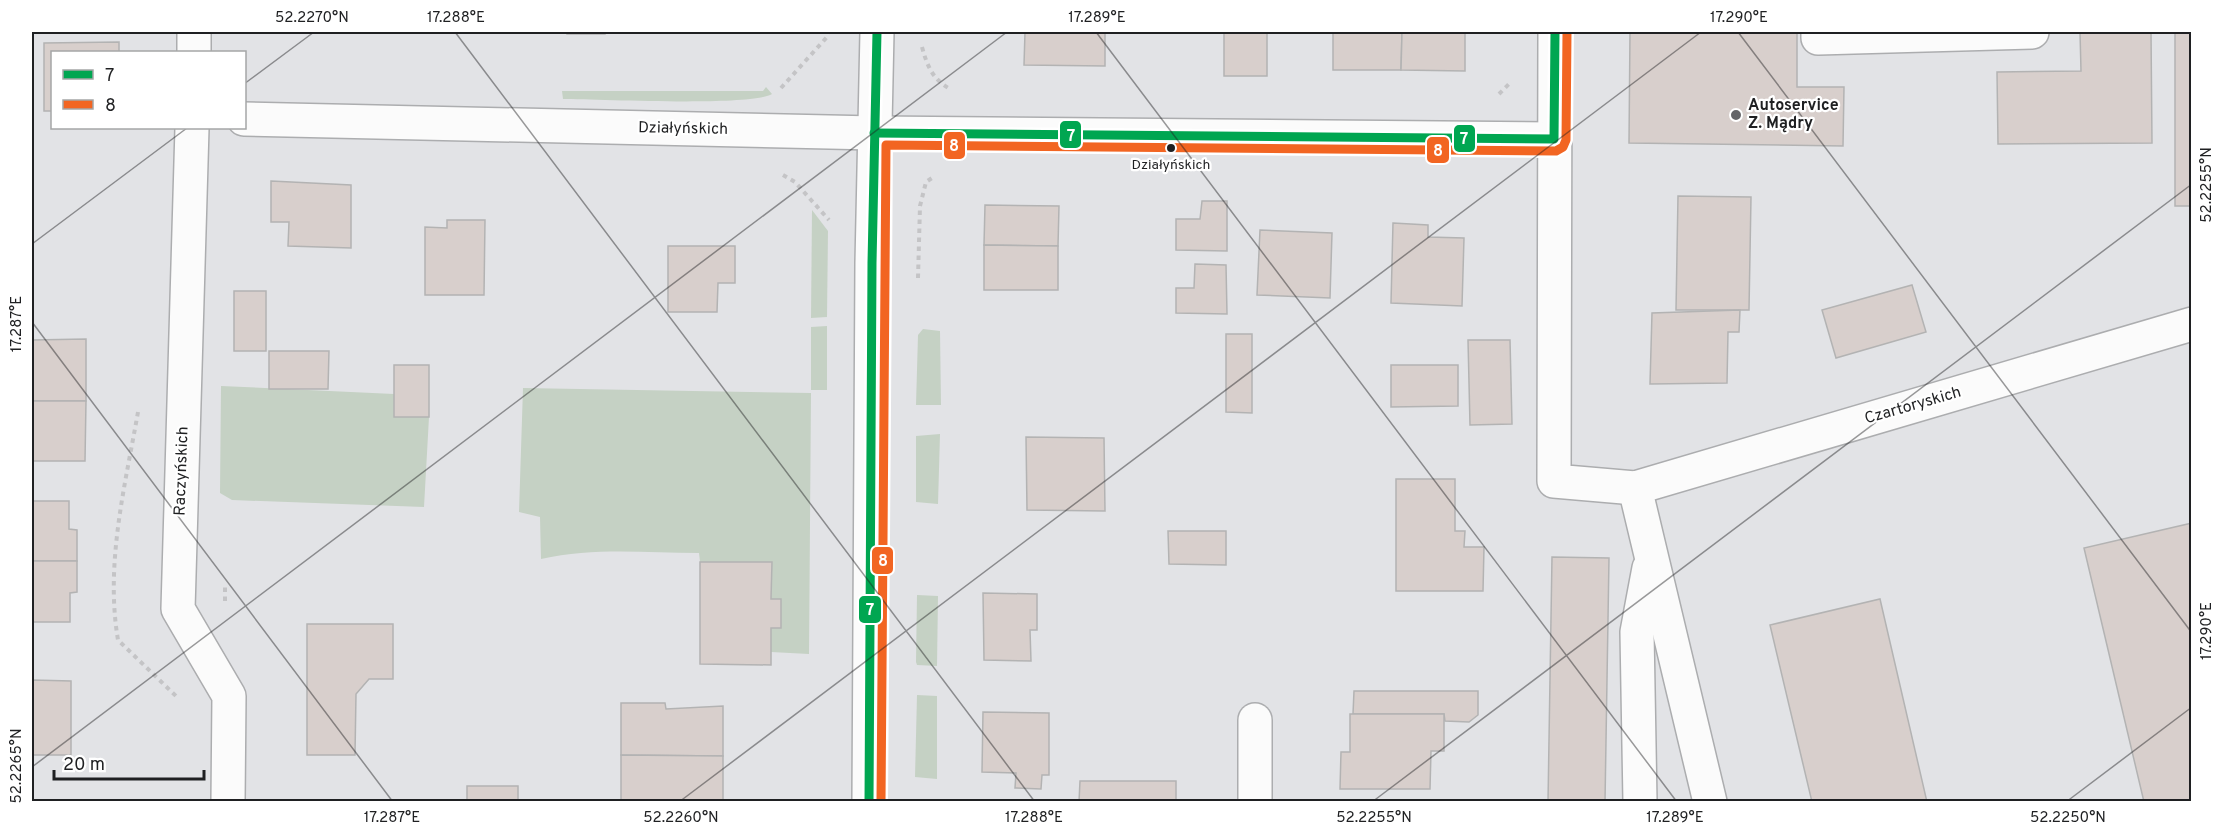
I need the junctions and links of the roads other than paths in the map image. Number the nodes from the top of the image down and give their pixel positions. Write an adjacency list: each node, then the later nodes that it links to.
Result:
1 (194, 32): 6 (street)
2 (877, 32): 9 (street)
3 (1555, 32): 10 (street)
4 (1818, 32): 5 (street)
5 (2032, 32)
6 (194, 51)
7 (246, 119): 9 (street, Działyńskich)
8 (192, 129): 15 (street, Raczyńskich)
9 (874, 133): 10 (street, Działyńskich); 16 (street)
10 (1554, 139): 12 (street)
11 (2192, 324): 12 (street, Czartoryskich)
12 (1635, 488): 13 (street)
13 (1651, 557): 18 (street); 19 (street)
14 (1255, 720): 17 (street)
15 (228, 801)
16 (868, 801)
17 (1255, 801)
18 (1640, 801)
19 (1710, 801)

